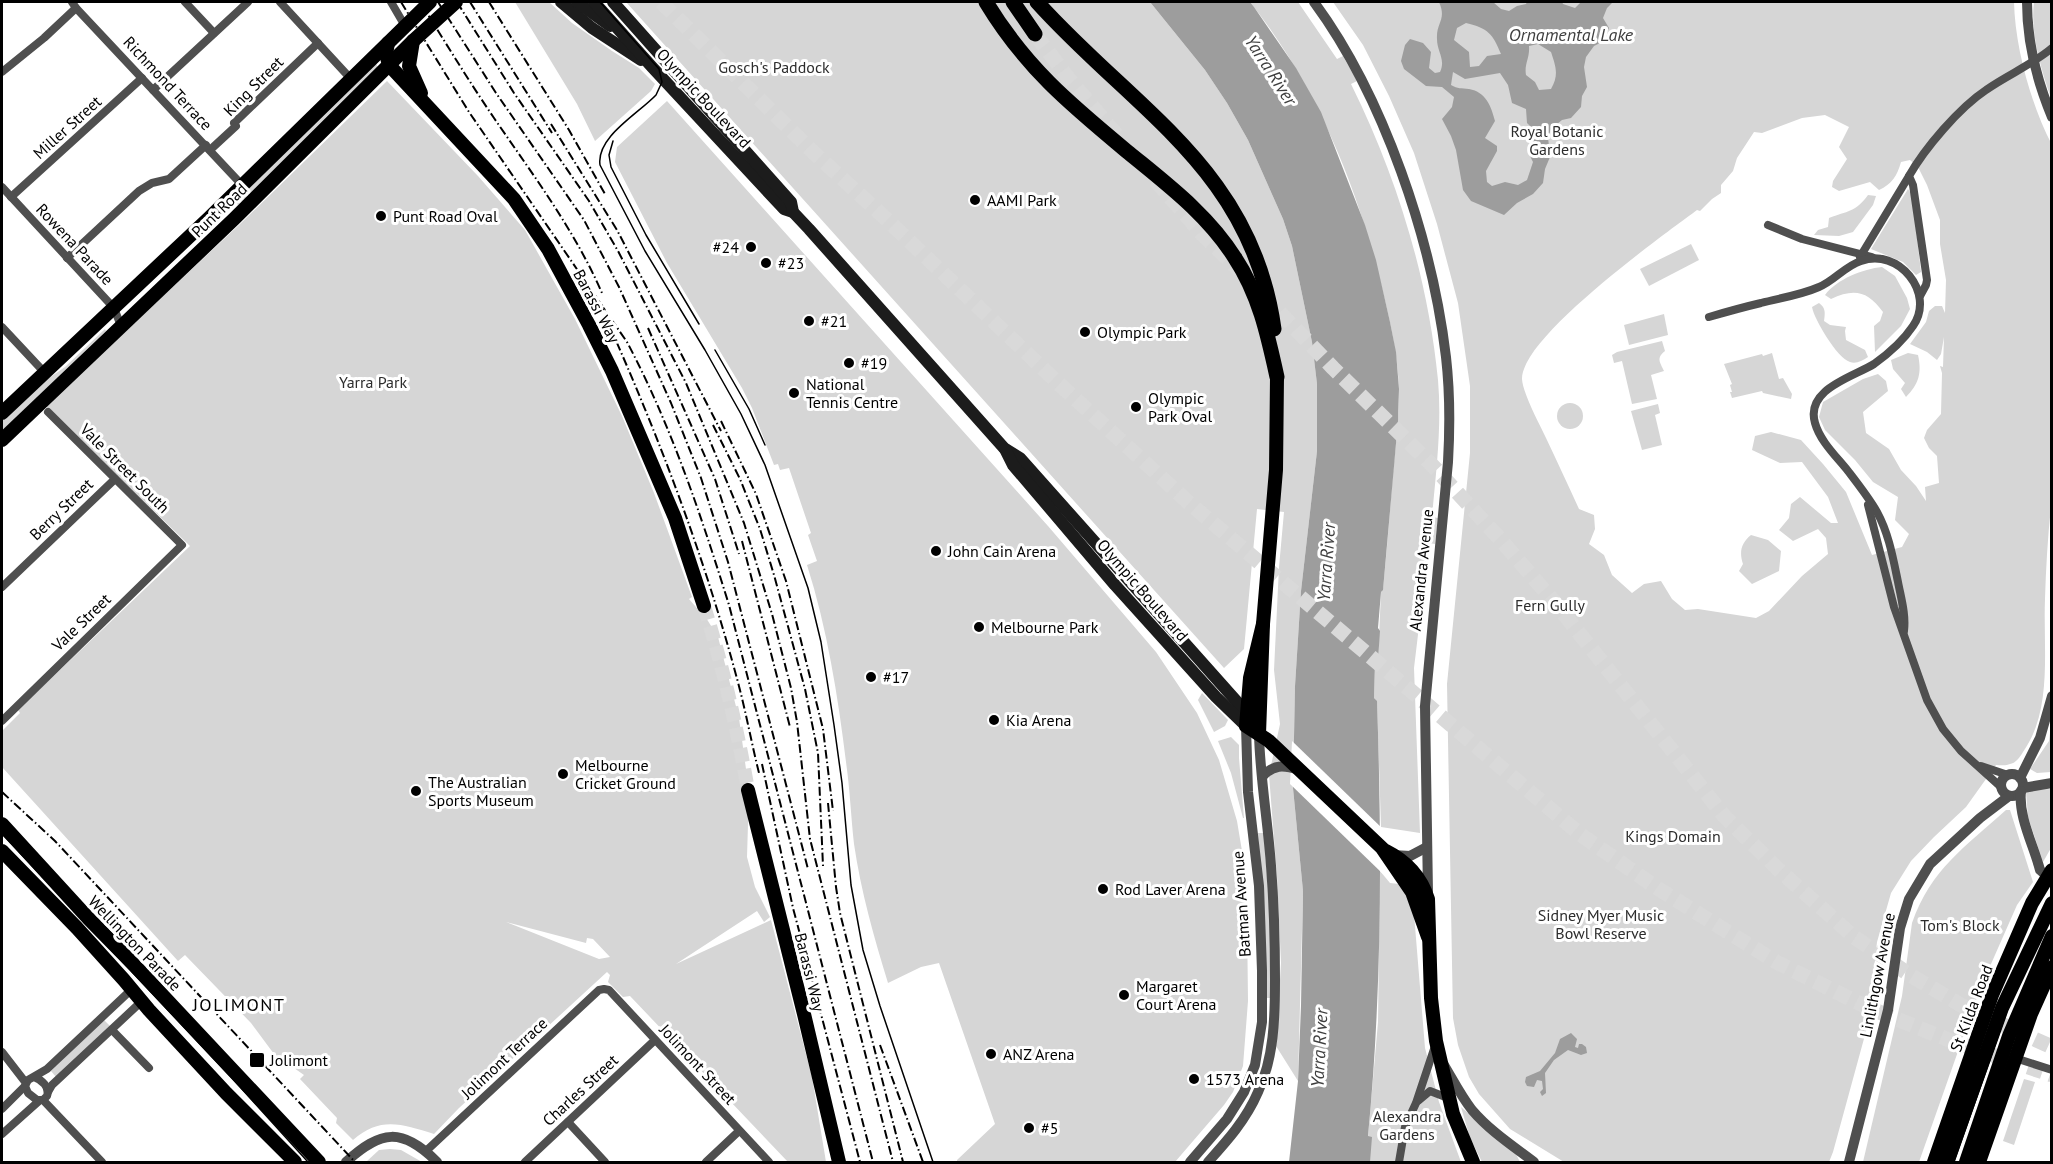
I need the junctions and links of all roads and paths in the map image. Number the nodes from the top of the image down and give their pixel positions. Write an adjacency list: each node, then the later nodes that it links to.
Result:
1 (185, 2): 19 (street)
2 (248, 2): 19 (street)
3 (280, 2): 24 (street)
4 (391, 2): 18 (street)
5 (430, 2): 18 (main road, Punt Road)
6 (456, 2): 22 (main road, Punt Road)
7 (561, 2): 23 (main road)
8 (577, 2): 21 (main road)
9 (594, 2): 21 (main road, Olympic Boulevard)
10 (613, 2): 17 (main road, Olympic Boulevard)
11 (986, 2): 54 (highway)
12 (1012, 2): 20 (highway)
13 (1037, 2): 54 (highway)
14 (1314, 2): 82 (street, Alexandra Avenue)
15 (2027, 2): 27 (street)
16 (74, 5): 31 (street); 32 (street, Richmond Terrace)
17 (634, 25): 21 (main road); 29 (main road, Olympic Boulevard)
18 (405, 26): 25 (main road, Punt Road)
19 (214, 33): 34 (street)
20 (1035, 34)
21 (628, 39): 23 (main road); 29 (main road); 30 (main road, Olympic Boulevard)
22 (413, 41): 28 (main road, Punt Road); 35 (main road)
23 (612, 42): 30 (main road)
24 (318, 43): 33 (street); 37 (street, King Street)
25 (388, 43): 28 (main road); 33 (main road, Punt Road)
26 (2052, 48): 27 (street)
27 (2034, 61): 36 (street); 38 (street)
28 (389, 65): 35 (main road, Barassi Way); 51 (main road, Punt Road)
29 (668, 65): 42 (main road, Olympic Boulevard)
30 (652, 68): 42 (main road, Olympic Boulevard)
31 (2, 72)
32 (142, 78): 34 (street, Richmond Terrace); 41 (street, Miller Street)
33 (351, 79): 39 (main road, Punt Road)
34 (153, 90): 37 (street, Richmond Terrace)
35 (425, 103): 64 (main road, Barassi Way)
36 (2052, 117)
37 (208, 148): 39 (street, Richmond Terrace); 45 (street, King Street)
38 (1909, 176): 44 (street); 48 (street)
39 (242, 185): 49 (main road, Punt Road)
40 (2, 187): 41 (street, Rowena Parade)
41 (11, 197): 45 (street, Rowena Parade)
42 (793, 212): 59 (main road, Olympic Boulevard)
43 (1768, 225): 44 (street)
44 (1862, 254): 46 (street); 47 (street)
45 (67, 258): 49 (street, Rowena Parade)
46 (1878, 258): 47 (street); 48 (street)
47 (1856, 263): 50 (street)
48 (1920, 296): 71 (street)
49 (114, 308): 51 (street, Rowena Parade); 53 (main road, Punt Road)
50 (1709, 317)
51 (121, 326): 57 (main road, Punt Road)
52 (2, 327): 53 (street)
53 (45, 373): 56 (main road, Punt Road)
54 (1277, 377): 65 (main road, Batman Avenue)
55 (48, 412): 58 (street, Vale Street South)
56 (2, 413)
57 (2, 440)
58 (115, 478): 60 (street, Vale Street South); 63 (street, Berry Street)
59 (1087, 541): 61 (main road, Olympic Boulevard); 62 (main road, Olympic Boulevard)
60 (182, 545): 69 (street, Vale Street)
61 (1116, 565): 62 (main road); 66 (main road, Olympic Boulevard)
62 (1105, 574): 67 (main road, Olympic Boulevard)
63 (2, 587)
64 (704, 606)
65 (1263, 624): 70 (main road, Batman Avenue); 70 (main road, Batman Avenue)
66 (1204, 664): 67 (main road); 70 (main road, Olympic Boulevard)
67 (1198, 678): 70 (main road, Olympic Boulevard)
68 (2052, 696): 74 (street)
69 (3, 716)
70 (1256, 729): 72 (main road, Olympic Boulevard); 73 (street, Batman Avenue); 81 (street, Batman Avenue)
71 (1968, 758): 74 (street); 77 (street)
72 (1284, 761): 73 (street); 84 (main road, Olympic Boulevard)
73 (1262, 777): 79 (street, Batman Avenue)
74 (2017, 781): 75 (street); 77 (street); 77 (street); 78 (street)
75 (2050, 783)
76 (748, 790): 129 (main road, Barassi Way)
77 (2006, 792): 78 (street); 136 (street, Linlithgow Avenue)
78 (2025, 819): 85 (street)
79 (1267, 820): 81 (street); 114 (street, Batman Avenue)
80 (2, 824): 88 (main road, Wellington Parade)
81 (1253, 830): 112 (street, Batman Avenue)
82 (1427, 847): 84 (street); 87 (street, Alexandra Avenue)
83 (2, 851): 89 (main road, Wellington Parade)
84 (1389, 854): 87 (main road, Olympic Boulevard); 91 (main road, Olympic Boulevard)
85 (2049, 873): 137 (main road, St Kilda Road)
86 (2051, 903): 138 (main road, St Kilda Road)
87 (1429, 906): 91 (main road, Alexandra Avenue)
88 (88, 918): 89 (main road); 93 (main road, Wellington Parade)
89 (77, 928): 96 (main road, Wellington Parade)
90 (2052, 936): 110 (main road)
91 (1428, 937): 101 (main road, Alexandra Avenue)
92 (2052, 966): 104 (main road)
93 (145, 977): 94 (main road, Wellington Parade); 96 (main road)
94 (156, 988): 97 (main road); 122 (main road, Wellington Parade)
95 (604, 988): 100 (street, Jolimont Street); 118 (street, Jolimont Terrace)
96 (132, 989): 97 (main road, Wellington Parade); 98 (street)
97 (142, 1002): 99 (street); 121 (main road, Wellington Parade)
98 (105, 1014): 99 (street); 107 (street)
99 (114, 1028): 105 (street); 108 (street)
100 (655, 1040): 115 (street, Charles Street); 116 (street, Jolimont Street)
101 (1436, 1041): 103 (main road, Alexandra Avenue); 111 (street)
102 (3, 1054): 107 (street)
103 (1439, 1056): 109 (main road, Alexandra Avenue); 119 (street)
104 (2015, 1058): 106 (street); 110 (main road)
105 (148, 1068)
106 (2052, 1070)
107 (29, 1081): 108 (street); 108 (street); 113 (street)
108 (44, 1097): 117 (street); 120 (street)
109 (1448, 1098): 111 (street); 133 (main road, Alexandra Avenue)
110 (1994, 1101): 139 (main road); 140 (main road)
111 (1416, 1103): 132 (street)
112 (1238, 1104): 114 (street); 130 (street, Batman Avenue)
113 (2, 1109)
114 (1249, 1111): 131 (street, Batman Avenue)
115 (568, 1122): 125 (street, Charles Street); 126 (street)
116 (739, 1131): 127 (street); 128 (street, Jolimont Street)
117 (2, 1134)
118 (426, 1151): 123 (street); 124 (street)
119 (1520, 1151): 134 (street); 135 (street)
120 (102, 1162)
121 (295, 1162)
122 (319, 1162)
123 (346, 1162)
124 (437, 1162)
125 (525, 1162)
126 (605, 1162)
127 (706, 1162)
128 (769, 1162)
129 (839, 1162)
130 (1190, 1162)
131 (1208, 1162)
132 (1399, 1162)
133 (1473, 1162)
134 (1524, 1162)
135 (1534, 1162)
136 (1850, 1162)
137 (1934, 1162)
138 (1947, 1162)
139 (1966, 1162)
140 (1980, 1162)

